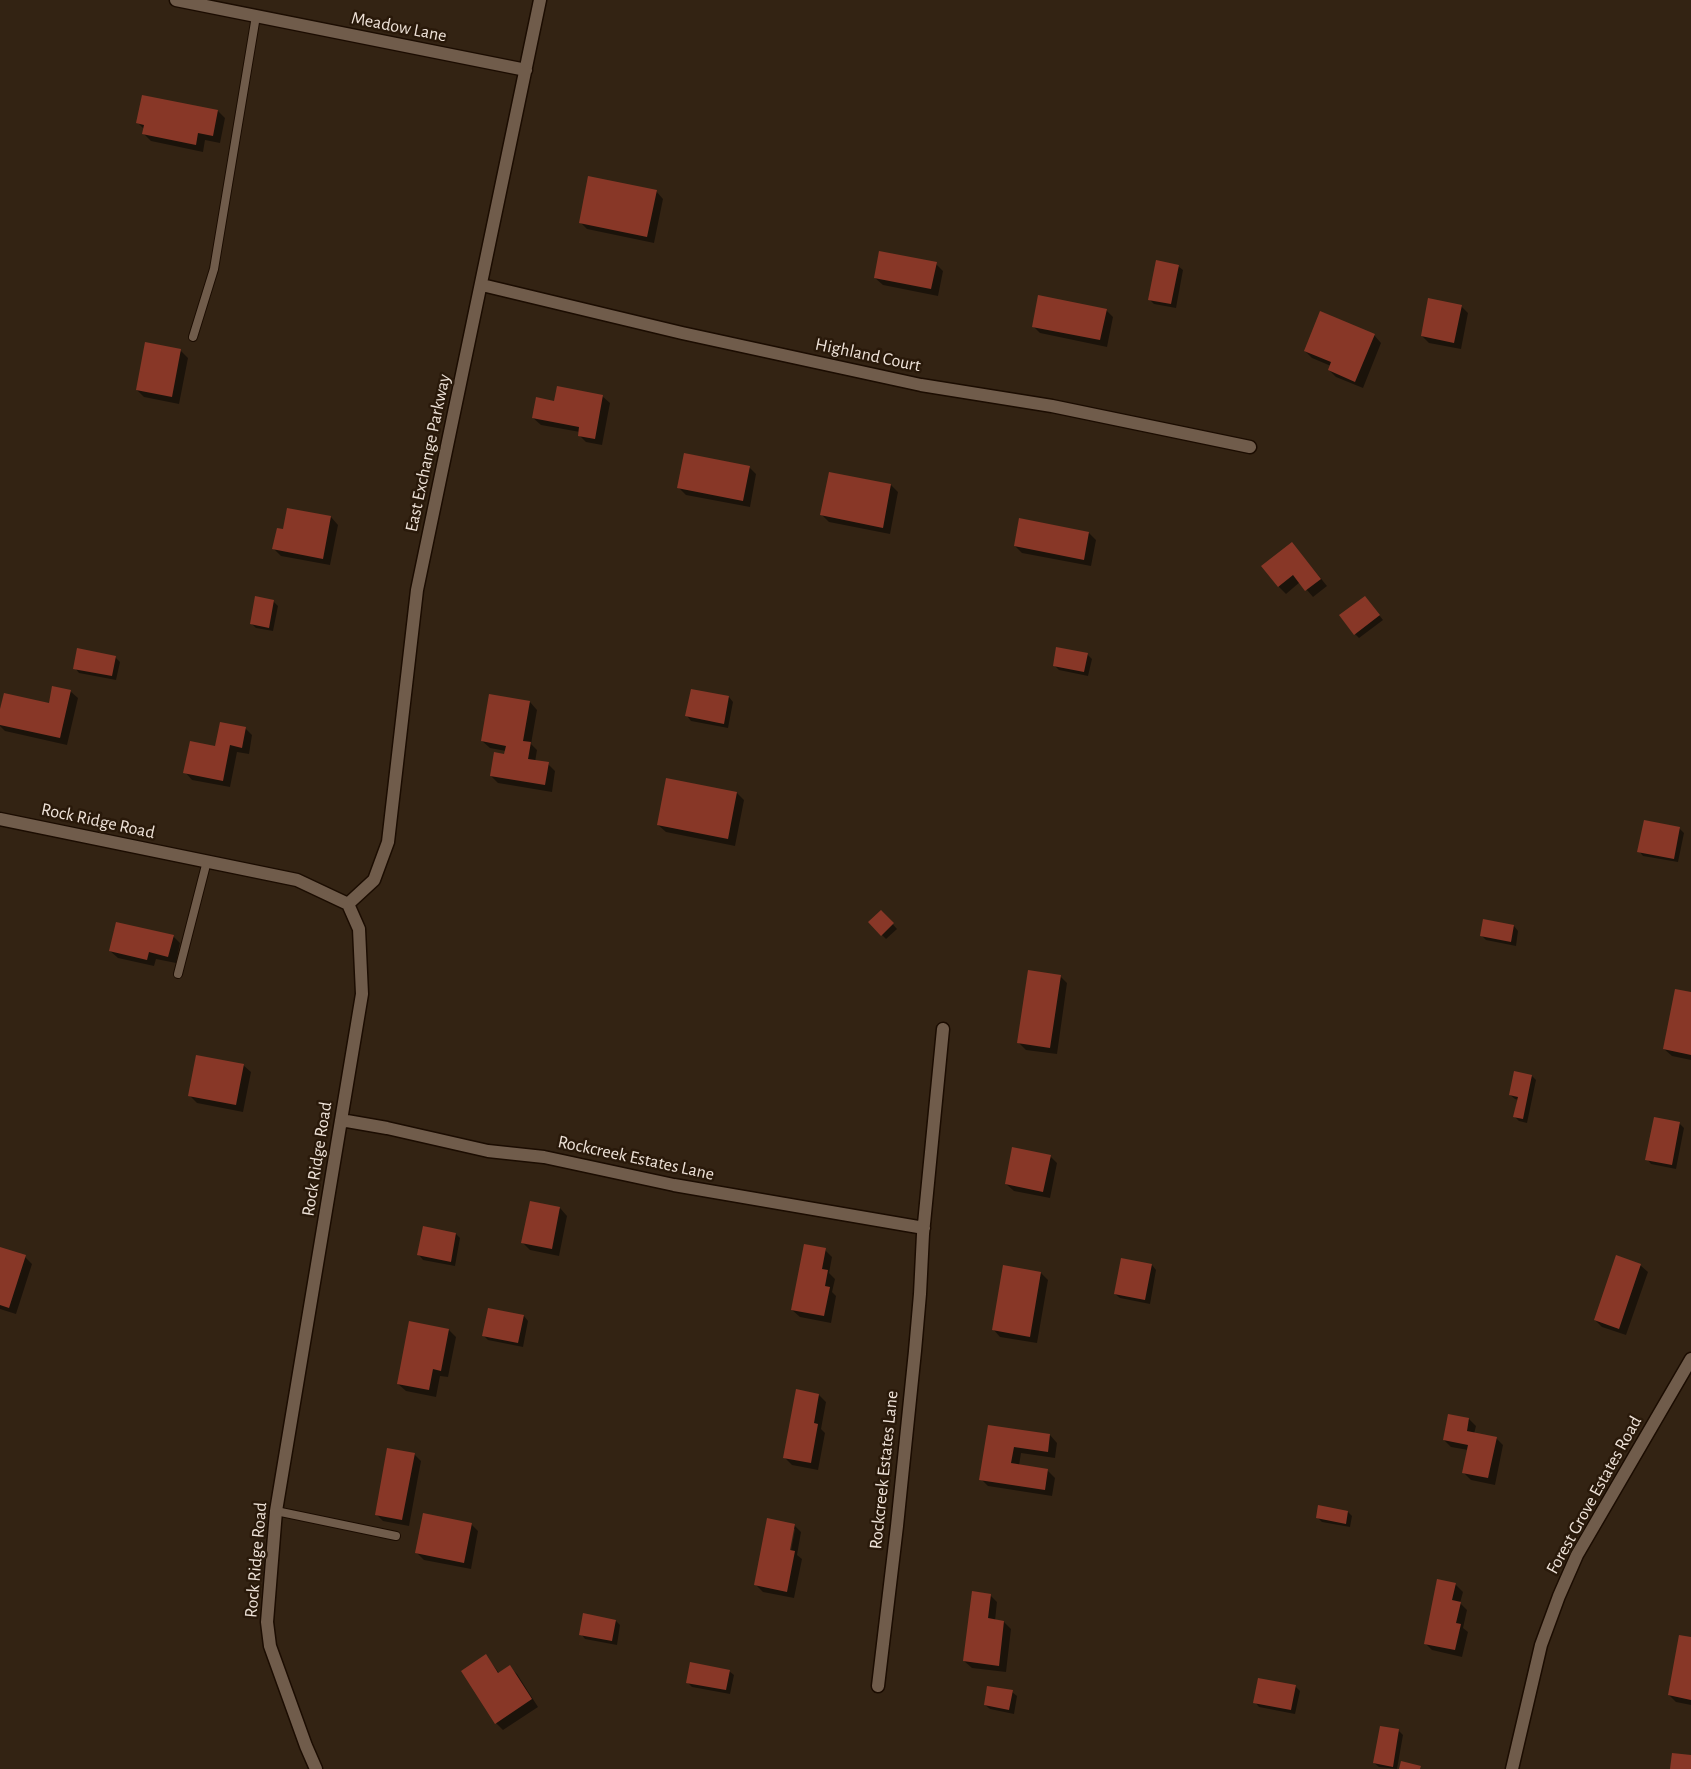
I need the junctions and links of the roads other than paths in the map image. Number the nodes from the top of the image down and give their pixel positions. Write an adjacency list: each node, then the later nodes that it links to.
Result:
1 (176, 0): 3 (street, Meadow Lane)
2 (540, 0): 4 (street, East Exchange Parkway)
3 (256, 16): 4 (street, Meadow Lane); 6 (lane)
4 (526, 70): 5 (street, East Exchange Parkway)
5 (482, 285): 7 (street, Highland Court); 10 (street, East Exchange Parkway)
6 (193, 337)
7 (1250, 447)
8 (0, 819): 9 (street, Rock Ridge Road)
9 (207, 862): 10 (street, Rock Ridge Road); 11 (lane)
10 (348, 904): 13 (street, Rock Ridge Road)
11 (178, 974)
12 (943, 1029): 14 (street, Rockcreek Estates Lane)
13 (341, 1120): 14 (street, Rockcreek Estates Lane); 16 (street, Rock Ridge Road)
14 (924, 1228): 18 (street, Rockcreek Estates Lane)
15 (1691, 1359): 20 (street, Forest Grove Estates Road)
16 (276, 1511): 17 (lane); 19 (street, Rock Ridge Road)
17 (396, 1536)
18 (878, 1686)
19 (316, 1769)
20 (1512, 1769)

